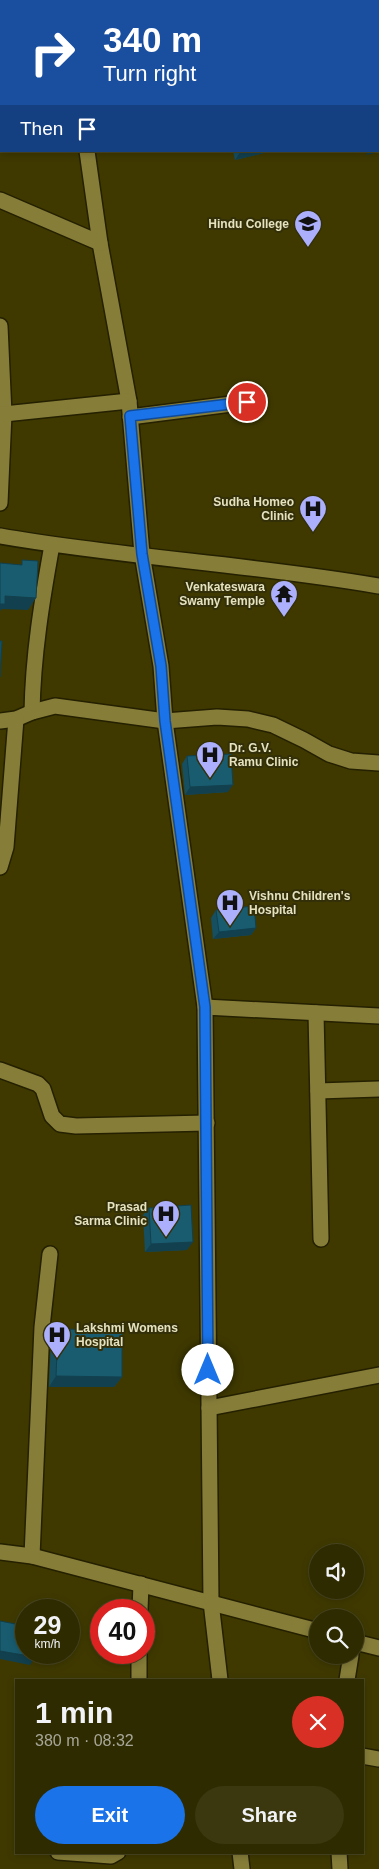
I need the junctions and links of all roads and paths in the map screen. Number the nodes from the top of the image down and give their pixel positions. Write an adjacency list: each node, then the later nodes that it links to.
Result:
1 (87, 152): 3 (street)
2 (0, 200): 3 (street)
3 (100, 243): 5 (street)
4 (0, 326): 7 (street)
5 (129, 401): 7 (street); 8 (street)
6 (247, 402): 8 (street)
7 (4, 414): 9 (street)
8 (130, 416): 12 (street)
9 (0, 503)
10 (0, 536): 11 (street)
11 (52, 545): 12 (street); 14 (street)
12 (142, 554): 13 (street); 17 (street)
13 (379, 586)
14 (32, 712): 15 (street); 17 (street)
15 (16, 719): 16 (street); 19 (street)
16 (0, 721)
17 (165, 721): 18 (street); 20 (street)
18 (379, 764)
19 (0, 867)
20 (205, 1007): 21 (street); 26 (street)
21 (316, 1013): 22 (street); 25 (street)
22 (379, 1016)
23 (0, 1070): 26 (street)
24 (379, 1088): 25 (street)
25 (318, 1091): 27 (street)
26 (207, 1123): 30 (street)
27 (320, 1239)
28 (50, 1254): 32 (street)
29 (379, 1375): 30 (street)
30 (209, 1408): 35 (street)
31 (1, 1556): 32 (street)
32 (32, 1556): 33 (street)
33 (141, 1584): 34 (street); 35 (street)
34 (140, 1599)
35 (211, 1602): 36 (street); 42 (street)
36 (309, 1629)
37 (364, 1644): 38 (street)
38 (379, 1648)
39 (139, 1664): 41 (street)
40 (350, 1664): 43 (street)
41 (139, 1679)
42 (220, 1679)
43 (347, 1679)
44 (364, 1756): 45 (street)
45 (379, 1759)
46 (84, 1854): 47 (street)
47 (114, 1854)
48 (240, 1854): 50 (street)
49 (339, 1854): 51 (street)
50 (242, 1869)
51 (340, 1869)

